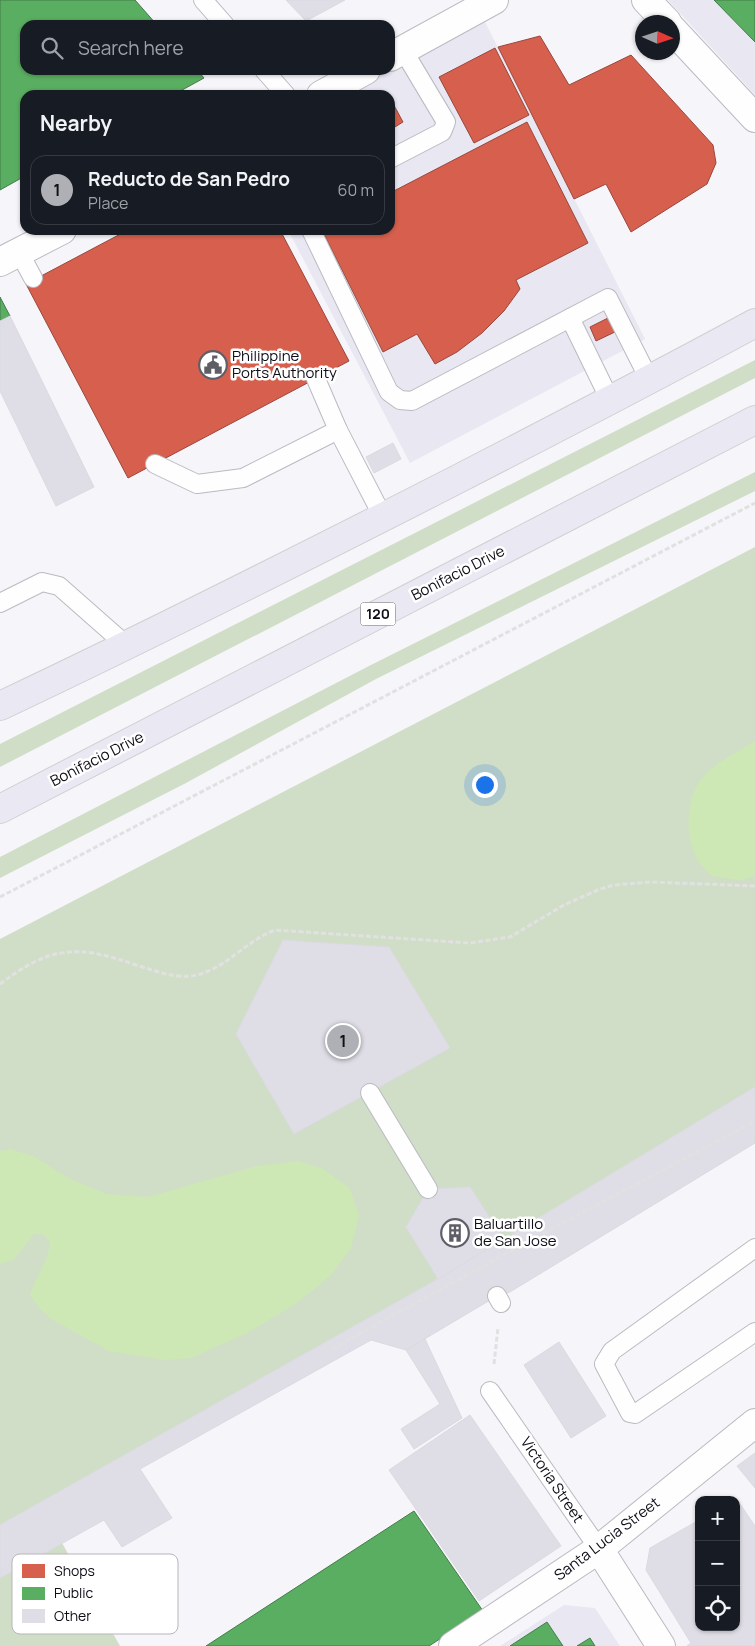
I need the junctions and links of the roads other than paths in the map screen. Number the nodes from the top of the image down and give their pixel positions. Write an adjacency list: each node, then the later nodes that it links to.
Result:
1 (203, 0): 5 (lane)
2 (494, 0): 7 (street)
3 (646, 0): 4 (street)
4 (660, 15)
5 (221, 20)
6 (680, 38): 12 (street)
7 (397, 53): 13 (lane)
8 (268, 75): 10 (lane)
9 (357, 75): 11 (street)
10 (282, 90)
11 (331, 90)
12 (755, 118)
13 (395, 156)
14 (51, 235): 16 (street)
15 (313, 235): 18 (lane)
16 (7, 254): 17 (lane)
17 (33, 278)
18 (570, 318): 21 (lane); 22 (lane)
19 (755, 322): 21 (highway)
20 (316, 379): 24 (lane)
21 (650, 380): 22 (highway)
22 (610, 400): 26 (highway)
23 (755, 420): 30 (highway, Bonifacio Drive / 120)
24 (338, 430): 25 (lane); 26 (lane)
25 (155, 464)
26 (383, 517): 28 (highway)
27 (0, 603): 28 (lane)
28 (127, 646): 29 (highway)
29 (0, 706)
30 (0, 809)
31 (370, 1093): 32 (lane)
32 (428, 1189)
33 (755, 1248): 34 (lane)
34 (755, 1332)
35 (490, 1391): 37 (lane, Victoria Street)
36 (755, 1423): 37 (street, Santa Lucia Street)
37 (599, 1549): 38 (street, Santa Lucia Street); 39 (street, Victoria Street)
38 (453, 1646)
39 (662, 1646)

